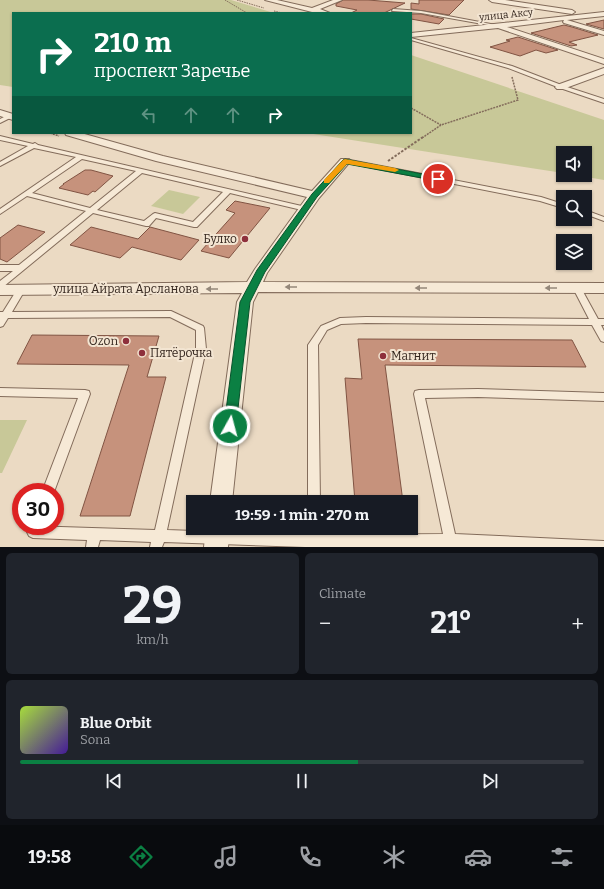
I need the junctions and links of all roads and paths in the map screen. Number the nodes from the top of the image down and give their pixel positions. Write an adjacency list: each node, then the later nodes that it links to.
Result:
1 (225, 0): 8 (path)
2 (237, 0): 9 (path)
3 (268, 0): 6 (street)
4 (339, 0): 6 (street)
5 (492, 0): 12 (street)
6 (311, 10): 10 (street)
7 (393, 10): 14 (lane)
8 (245, 12)
9 (279, 12)
10 (322, 12)
11 (604, 14): 12 (street, улица Аксу)
12 (592, 16): 13 (street, улица Аксу)
13 (558, 19): 14 (street, улица Аксу); 15 (street)
14 (494, 25): 16 (street, улица Аксу); 18 (street)
15 (604, 33)
16 (412, 35)
17 (412, 39): 19 (lane)
18 (604, 62)
19 (510, 67): 21 (lane); 27 (path)
20 (604, 71): 21 (street)
21 (560, 87): 22 (lane)
22 (604, 100)
23 (412, 109): 27 (path)
24 (0, 113): 25 (street)
25 (12, 116): 26 (lane)
26 (0, 121)
27 (440, 125): 34 (path)
28 (73, 134): 38 (street)
29 (0, 138): 30 (lane)
30 (35, 145): 31 (lane); 33 (lane)
31 (82, 156): 35 (lane); 37 (lane)
32 (345, 161): 34 (lane); 38 (street)
33 (0, 164)
34 (380, 167): 39 (lane)
35 (141, 170): 36 (lane); 41 (lane)
36 (228, 191): 40 (lane); 41 (lane)
37 (26, 194): 41 (lane); 42 (lane)
38 (315, 195): 40 (street)
39 (556, 204)
40 (306, 209): 48 (street)
41 (92, 210): 46 (lane)
42 (0, 212)
43 (592, 215): 44 (lane)
44 (604, 219)
45 (0, 268): 46 (lane)
46 (20, 268): 47 (lane)
47 (0, 285)
48 (251, 288): 49 (street, улица Айрата Арсланова, one-way to 48); 52 (street, улица Айрата Арсланова, one-way to 52); 60 (street)
49 (577, 288): 50 (street, улица Айрата Арсланова); 54 (lane)
50 (604, 288)
51 (0, 290): 52 (street, улица Айрата Арсланова)
52 (21, 290): 53 (lane)
53 (2, 318): 68 (lane)
54 (594, 322): 55 (lane); 56 (lane); 61 (lane)
55 (604, 322)
56 (604, 339)
57 (0, 392): 59 (lane)
58 (604, 397): 66 (lane)
59 (51, 483)
60 (222, 495)
61 (314, 495)
62 (53, 535): 67 (lane)
63 (290, 535): 65 (lane)
64 (326, 535): 69 (lane)
65 (217, 538): 68 (lane)
66 (450, 540): 69 (lane); 70 (lane)
67 (93, 541): 68 (lane)
68 (157, 542)
69 (430, 544)
70 (604, 547)

